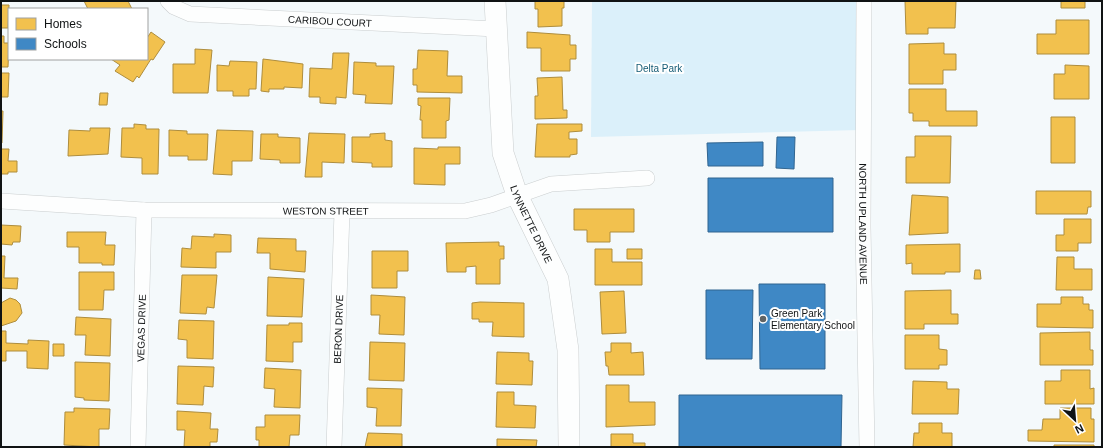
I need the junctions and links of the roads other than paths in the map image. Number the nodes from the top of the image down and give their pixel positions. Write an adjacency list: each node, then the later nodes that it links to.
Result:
1 (168, 1): 4 (street, CARIBOU COURT)
2 (495, 1): 4 (street, LYNNETTE DRIVE)
3 (864, 1): 13 (street, NORTH UPLAND AVENUE)
4 (496, 29): 6 (street, LYNNETTE DRIVE)
5 (647, 178): 6 (street, WESTON STREET)
6 (517, 194): 9 (street, WESTON STREET); 12 (street, LYNNETTE DRIVE)
7 (1, 201): 8 (street, WESTON STREET)
8 (144, 210): 9 (street, WESTON STREET); 10 (street, VEGAS DRIVE)
9 (342, 212): 11 (street, BERON DRIVE)
10 (138, 447)
11 (334, 447)
12 (569, 447)
13 (867, 447)

